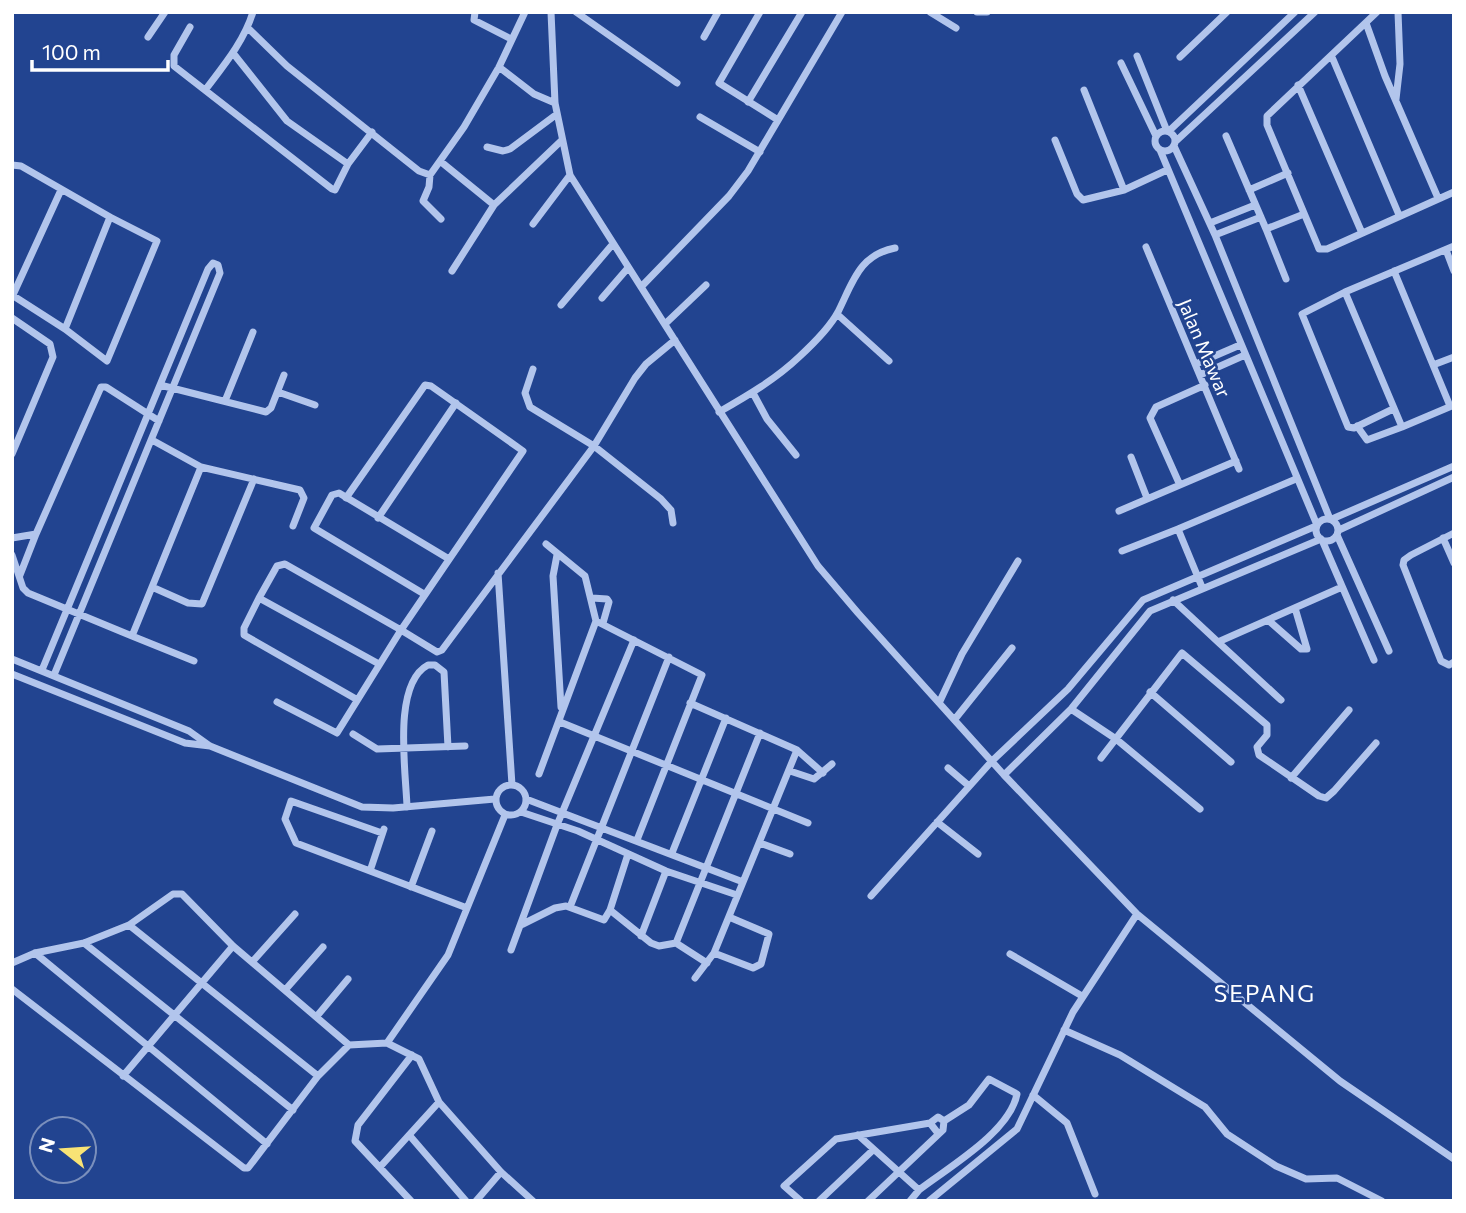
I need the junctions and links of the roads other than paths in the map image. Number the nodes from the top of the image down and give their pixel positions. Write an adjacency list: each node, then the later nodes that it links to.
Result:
1 (165, 12): 23 (street)
2 (253, 12): 21 (street)
3 (475, 12): 25 (street)
4 (525, 12): 25 (street)
5 (551, 12): 38 (street)
6 (576, 12): 32 (street)
7 (718, 12): 24 (street)
8 (760, 12): 37 (street)
9 (802, 12): 37 (street)
10 (842, 12): 41 (street)
11 (930, 12): 22 (street)
12 (977, 12): 13 (street)
13 (987, 12)
14 (1227, 12): 28 (street)
15 (1295, 12): 42 (street)
16 (1315, 12): 48 (street)
17 (1377, 12): 19 (street)
18 (1398, 12): 36 (street)
19 (1366, 23): 29 (street); 36 (street)
20 (190, 27): 34 (street)
21 (248, 28): 26 (street); 43 (street)
22 (956, 28)
23 (148, 37)
24 (704, 37)
25 (511, 39): 31 (street)
26 (233, 53): 34 (street); 53 (street)
27 (1138, 56): 42 (street)
28 (1181, 57)
29 (1332, 57): 33 (street); 67 (street)
30 (1121, 62): 44 (street)
31 (499, 67): 38 (street); 52 (street)
32 (677, 83)
33 (1298, 85): 56 (street); 74 (street)
34 (206, 89): 53 (street)
35 (1084, 90): 60 (street)
36 (1396, 100): 63 (street)
37 (748, 102): 41 (street)
38 (555, 103): 39 (street)
39 (557, 114): 47 (street); 49 (street)
40 (700, 117): 51 (street)
41 (778, 120): 51 (street)
42 (1168, 131): 44 (street); 48 (street)
43 (372, 132): 53 (street); 57 (street)
44 (1156, 136): 50 (street)
45 (1226, 136): 61 (street)
46 (1055, 140): 60 (street)
47 (561, 141): 58 (street); 64 (street)
48 (1174, 144): 50 (street); 71 (street)
49 (487, 147)
50 (1160, 150): 55 (street)
51 (760, 152): 86 (street)
52 (440, 161): 57 (street); 64 (street)
53 (348, 164)
54 (12, 166): 59 (street)
55 (1167, 170): 60 (street); 97 (street)
56 (1288, 173): 61 (street); 66 (street)
57 (430, 175): 70 (street)
58 (569, 175): 72 (street); 76 (street)
59 (61, 190): 68 (street); 88 (street)
60 (1124, 190)
61 (1249, 190): 65 (street)
62 (1454, 192): 63 (street)
63 (1438, 198): 67 (street)
64 (494, 205): 81 (street)
65 (1255, 205): 69 (street); 71 (street)
66 (1304, 214): 73 (street); 74 (street)
67 (1399, 215): 74 (street)
68 (110, 217): 94 (street); 94 (street)
69 (1261, 217): 73 (street); 75 (street)
70 (441, 219)
71 (1210, 223): 75 (street)
72 (533, 224)
73 (1266, 229): 84 (street)
74 (1362, 233)
75 (1215, 235): 136 (street)
76 (612, 244): 80 (street); 90 (street)
77 (1146, 247): 101 (street, Jalan Mawar)
78 (895, 248): 91 (street)
79 (1450, 248): 82 (street); 83 (street)
80 (627, 269): 86 (street); 89 (street)
81 (452, 271)
82 (1394, 271): 87 (street); 102 (street)
83 (1454, 271)
84 (1286, 279)
85 (706, 285): 93 (street)
86 (641, 287): 93 (street)
87 (1345, 292): 115 (street); 119 (street)
88 (13, 296): 94 (street)
89 (602, 298)
90 (561, 305)
91 (836, 314): 100 (street); 110 (street)
92 (12, 318): 123 (street)
93 (665, 324): 96 (street)
94 (65, 329)
95 (253, 332): 111 (street)
96 (675, 340): 116 (street); 122 (street)
97 (1240, 345): 98 (street); 101 (street)
98 (1245, 355): 105 (street); 130 (street)
99 (1454, 357): 102 (street)
100 (889, 361)
101 (1196, 365): 105 (street, Jalan Mawar)
102 (1433, 365): 114 (street)
103 (533, 369): 122 (street)
104 (285, 375): 109 (street)
105 (1200, 375): 107 (street, Jalan Mawar)
106 (160, 385): 108 (street); 108 (street); 117 (street)
107 (1205, 385): 131 (street); 131 (street, Jalan Mawar)
108 (172, 390): 111 (street); 118 (street)
109 (278, 392): 111 (street); 113 (street)
110 (753, 393): 116 (street); 124 (street)
111 (225, 401)
112 (456, 403): 132 (street); 135 (street); 151 (street)
113 (315, 405)
114 (1452, 405): 120 (street)
115 (1393, 409): 119 (street); 120 (street)
116 (719, 412): 189 (street)
117 (148, 415): 118 (street); 143 (street); 165 (street)
118 (159, 421): 121 (street)
119 (1357, 426): 120 (street)
120 (1402, 427)
121 (152, 440): 127 (street); 166 (street)
122 (594, 446): 137 (street); 154 (street)
123 (12, 454)
124 (796, 455)
125 (1131, 457): 133 (street)
126 (1454, 466): 136 (street)
127 (201, 467): 129 (street); 157 (street)
128 (1454, 477): 141 (street)
129 (254, 479): 138 (street); 157 (street)
130 (1296, 479): 139 (street); 140 (street)
131 (1179, 484): 133 (street)
132 (346, 498): 135 (street); 160 (street)
133 (1147, 498): 134 (street)
134 (1119, 510)
135 (378, 518): 151 (street)
136 (1331, 519): 139 (street); 141 (street)
137 (673, 523)
138 (293, 526)
139 (1317, 526): 146 (street); 155 (street)
140 (1178, 528): 148 (street); 155 (street)
141 (1338, 533): 146 (street); 176 (street)
142 (1454, 533): 145 (street)
143 (36, 534): 144 (street); 156 (street)
144 (12, 538)
145 (1443, 538): 153 (street); 181 (street)
146 (1321, 539): 158 (street); 159 (street)
147 (546, 544): 150 (street)
148 (1122, 551)
149 (12, 555): 156 (street)
150 (557, 555): 162 (street); 194 (street)
151 (449, 559): 160 (street)
152 (1018, 561): 189 (street)
153 (1454, 563)
154 (498, 573): 169 (street); 225 (street)
155 (1198, 574): 158 (street); 170 (street)
156 (20, 575): 165 (street)
157 (152, 587): 171 (street)
158 (1202, 587): 163 (street)
159 (1342, 587): 164 (street); 179 (street)
160 (424, 594): 169 (street)
161 (259, 598): 169 (street); 182 (street); 187 (street)
162 (592, 598): 168 (street); 168 (street)
163 (1173, 600): 173 (street); 174 (street)
164 (1296, 608): 167 (street); 167 (street)
165 (65, 610): 166 (street); 183 (street)
166 (79, 615): 171 (street); 185 (street)
167 (1268, 620): 174 (street)
168 (600, 622): 172 (street); 194 (street)
169 (401, 631): 182 (street)
170 (1116, 631): 173 (street); 195 (street)
171 (132, 636): 180 (street)
172 (635, 640): 177 (street); 203 (street)
173 (1127, 640): 192 (street)
174 (1218, 642): 188 (street)
175 (1012, 648): 197 (street)
176 (1390, 651)
177 (668, 657): 191 (street); 212 (street)
178 (12, 659): 183 (street)
179 (1374, 660)
180 (194, 661)
181 (1454, 662)
182 (379, 664): 187 (street)
183 (42, 670): 185 (street)
184 (12, 674): 206 (street)
185 (54, 675): 206 (street)
186 (1150, 692): 204 (street); 215 (street); 223 (street)
187 (356, 699): 190 (street)
188 (1281, 700)
189 (940, 701): 197 (street)
190 (277, 702)
191 (690, 703): 196 (street); 217 (street)
192 (1071, 709): 199 (street); 204 (street)
193 (1349, 710): 223 (street)
194 (561, 711): 198 (street)
195 (1046, 713): 199 (street); 201 (street)
196 (726, 718): 200 (street); 224 (street)
197 (955, 719): 214 (street)
198 (560, 722): 203 (street); 221 (street)
199 (1057, 724): 208 (street)
200 (760, 733): 211 (street); 227 (street)
201 (1025, 733): 208 (street); 214 (street)
202 (354, 734): 210 (street)
203 (593, 736): 212 (street); 234 (street)
204 (1116, 739): 213 (street); 231 (street)
205 (1376, 743): 223 (street)
206 (210, 746): 230 (street)
207 (465, 746): 209 (street)
208 (1034, 746): 222 (street)
209 (448, 747): 210 (street); 210 (street)
210 (406, 749): 230 (street)
211 (797, 750): 219 (street); 220 (street)
212 (630, 752): 217 (street); 239 (street)
213 (1101, 758)
214 (992, 761): 222 (street); 226 (street)
215 (1231, 762)
216 (832, 764): 220 (street)
217 (665, 766): 224 (street); 242 (street)
218 (948, 768): 226 (street)
219 (790, 771): 220 (street); 232 (street)
220 (823, 773)
221 (539, 774)
222 (1004, 775): 260 (street)
223 (1291, 778)
224 (700, 782): 227 (street); 244 (street)
225 (512, 785): 228 (street); 229 (street)
226 (969, 786): 236 (street)
227 (736, 796): 232 (street); 248 (street)
228 (495, 799): 230 (street); 235 (street)
229 (526, 799): 233 (street); 234 (street)
230 (407, 807)
231 (1200, 809)
232 (774, 810): 237 (street); 243 (street)
233 (521, 812): 235 (street); 238 (street)
234 (563, 812): 238 (street); 239 (street)
235 (505, 815): 257 (street)
236 (937, 822): 246 (street); 255 (street)
237 (808, 823)
238 (557, 825): 241 (street); 263 (street)
239 (602, 826): 241 (street); 242 (street)
240 (432, 831): 253 (street)
241 (596, 839): 245 (street); 256 (street)
242 (637, 840): 244 (street)
243 (760, 843): 247 (street); 252 (street)
244 (672, 853): 248 (street)
245 (628, 854): 250 (street); 258 (street)
246 (978, 854)
247 (790, 855)
248 (707, 867): 251 (street); 252 (street)
249 (370, 871): 249 (street); 253 (street)
250 (666, 871): 251 (street); 264 (street)
251 (701, 882): 254 (street); 266 (street)
252 (743, 882): 254 (street)
253 (411, 887): 257 (street)
254 (737, 895): 261 (street)
255 (872, 896)
256 (570, 907): 258 (street); 263 (street)
257 (467, 908): 285 (street)
258 (610, 910): 264 (street)
259 (295, 914): 273 (street)
260 (1137, 914): 281 (street); 301 (street)
261 (729, 917): 271 (street); 271 (street)
262 (130, 925): 265 (street); 267 (street); 278 (street)
263 (522, 925): 269 (street)
264 (641, 936): 266 (street)
265 (84, 943): 270 (street); 282 (street)
266 (676, 943): 275 (street)
267 (233, 946): 273 (street); 278 (street)
268 (323, 947): 280 (street)
269 (511, 950)
270 (35, 953): 274 (street); 287 (street)
271 (714, 953): 275 (street)
272 (1010, 954): 281 (street)
273 (253, 961): 280 (street)
274 (12, 962)
275 (706, 963): 276 (street)
276 (695, 978)
277 (348, 979): 283 (street)
278 (203, 982): 282 (street); 290 (street)
279 (12, 989): 289 (street)
280 (286, 989): 283 (street)
281 (1082, 996): 284 (street)
282 (176, 1014): 287 (street); 293 (street)
283 (317, 1016): 286 (street)
284 (1064, 1030): 291 (street); 316 (street)
285 (388, 1040): 286 (street); 288 (street)
286 (349, 1045): 290 (street)
287 (148, 1048): 289 (street); 299 (street)
288 (412, 1055): 292 (street); 302 (street)
289 (123, 1076): 299 (street)
290 (318, 1076): 293 (street)
291 (1033, 1095): 306 (street); 315 (street)
292 (439, 1102): 298 (street); 304 (street)
293 (293, 1110): 299 (street)
294 (944, 1121): 295 (street); 296 (street); 305 (street)
295 (930, 1123): 296 (street); 297 (street)
296 (937, 1132): 303 (street)
297 (858, 1135): 300 (street); 311 (street)
298 (410, 1136): 302 (street); 308 (street)
299 (267, 1144)
300 (873, 1150): 303 (street); 312 (street)
301 (1454, 1159)
302 (380, 1167): 307 (street)
303 (898, 1171): 305 (street); 313 (street)
304 (501, 1172): 309 (street); 310 (street)
305 (919, 1191): 314 (street)
306 (1095, 1194)
307 (411, 1201)
308 (466, 1201)
309 (476, 1201)
310 (533, 1201)
311 (801, 1201)
312 (820, 1201)
313 (868, 1201)
314 (910, 1201)
315 (929, 1201)
316 (1382, 1201)

